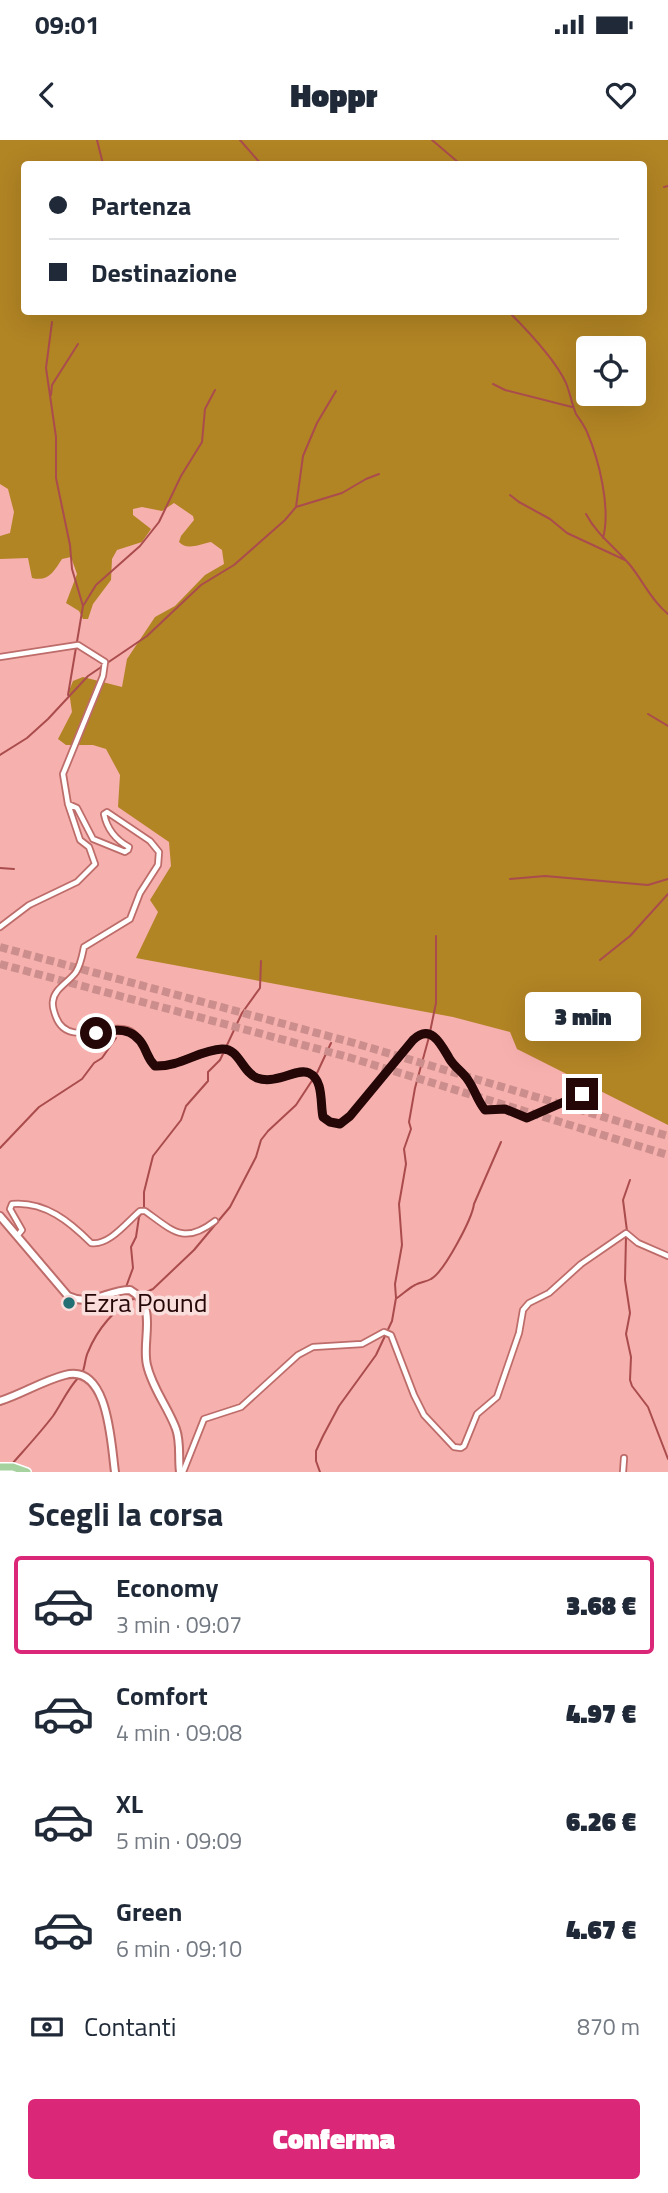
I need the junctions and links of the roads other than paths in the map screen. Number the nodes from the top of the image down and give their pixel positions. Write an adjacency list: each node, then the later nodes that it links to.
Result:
1 (0, 657): 2 (street)
2 (68, 804): 3 (street); 4 (street)
3 (0, 927)
4 (582, 1094)
5 (0, 1216): 7 (street)
6 (215, 1221): 7 (street)
7 (17, 1236): 14 (street)
8 (668, 1256): 14 (street)
9 (0, 1401): 13 (street)
10 (624, 1458): 15 (street)
11 (11, 1468): 12 (main road)
12 (27, 1472)
13 (115, 1472)
14 (181, 1472)
15 (623, 1472)

